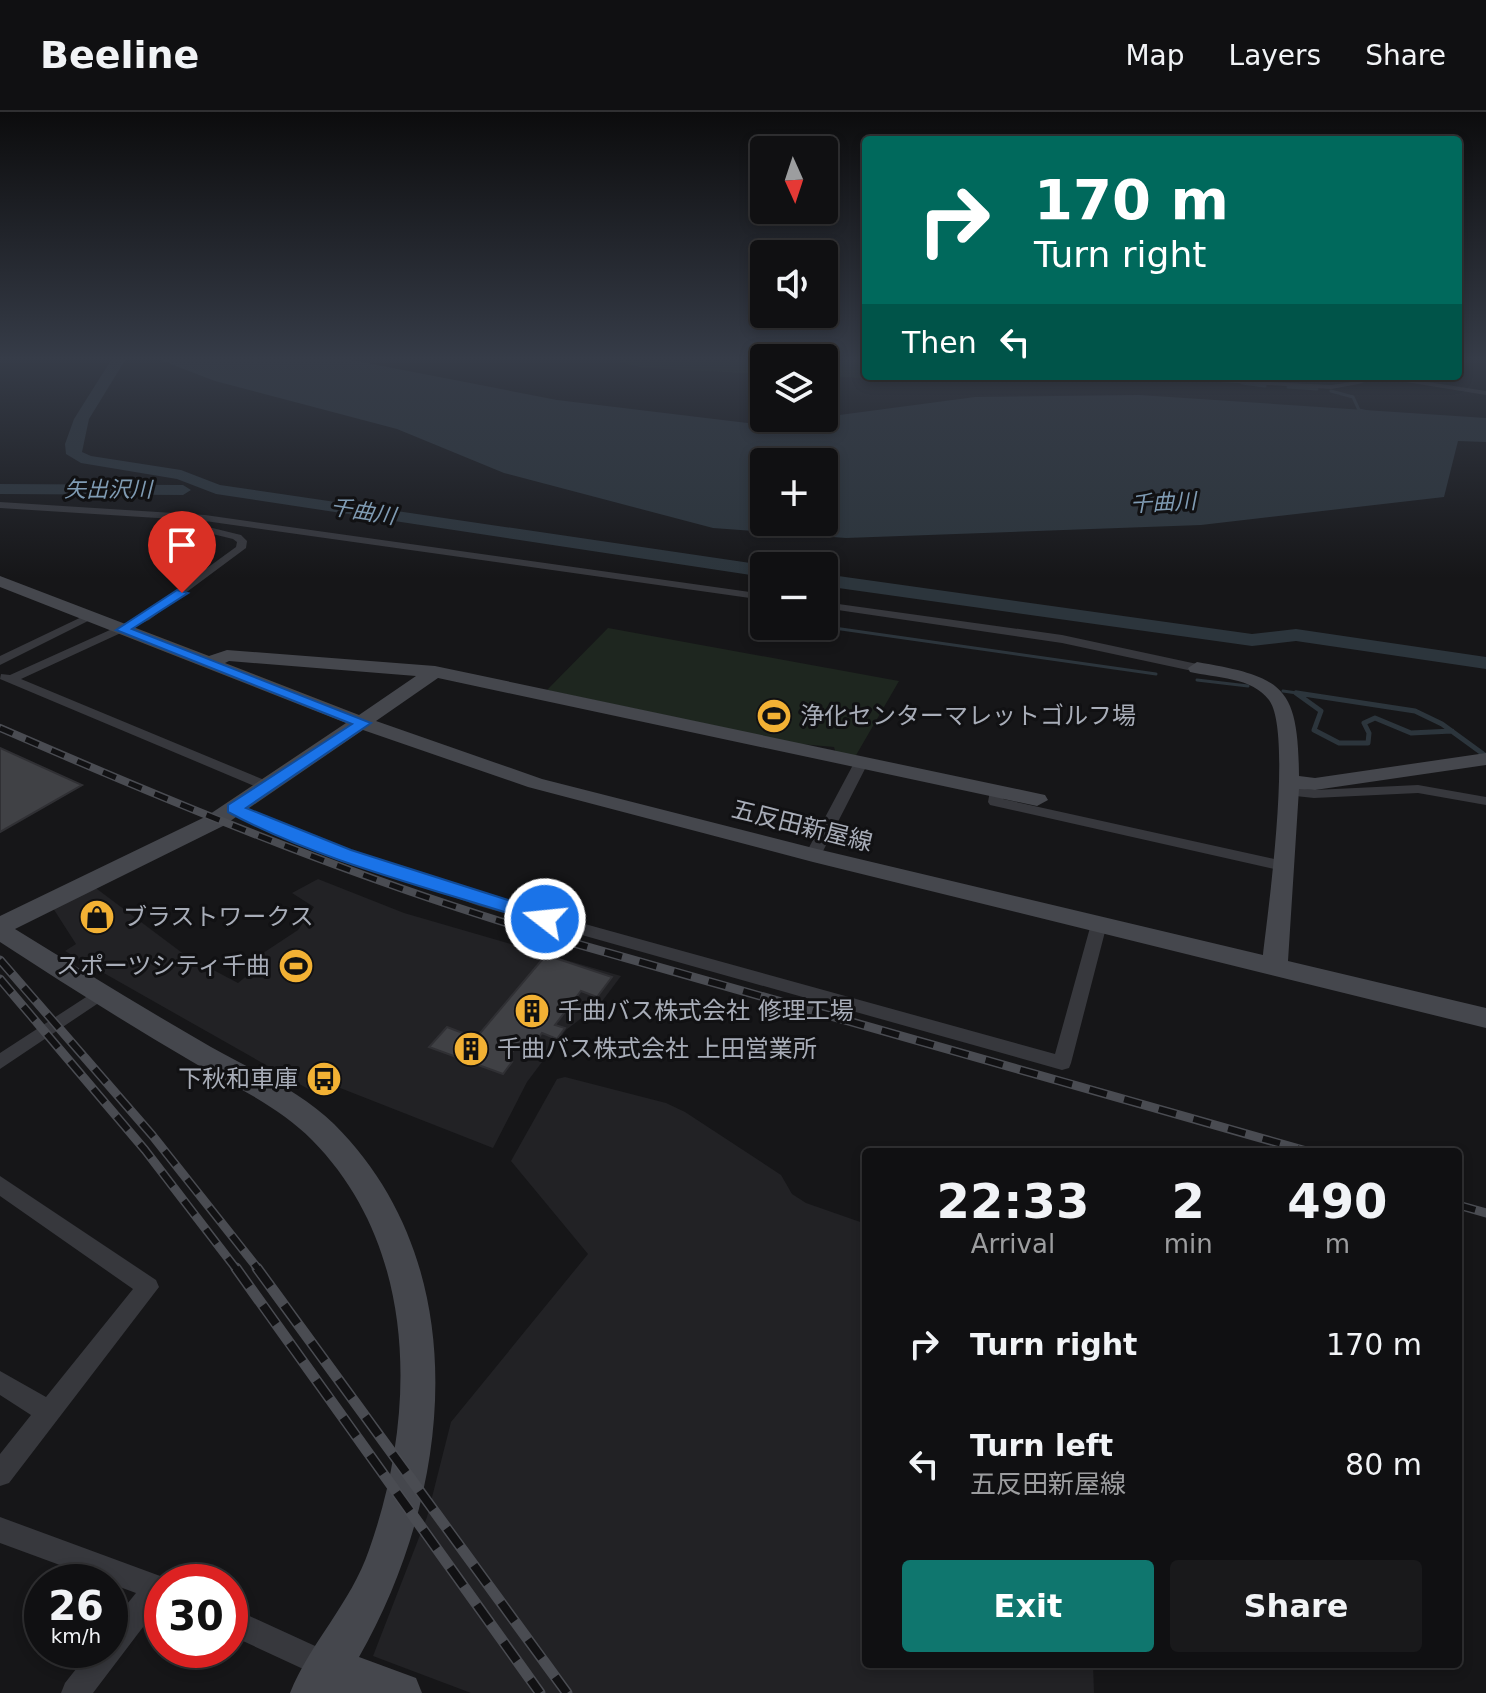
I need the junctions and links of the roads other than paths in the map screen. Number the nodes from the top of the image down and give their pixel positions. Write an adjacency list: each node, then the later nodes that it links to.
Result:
1 (0, 505): 2 (street)
2 (167, 515): 4 (street); 7 (street)
3 (0, 581): 6 (street, 五反田新屋線)
4 (750, 595)
5 (838, 607): 11 (street)
6 (90, 616): 7 (street, 五反田新屋線); 8 (street)
7 (122, 630): 10 (street, 五反田新屋線); 13 (street)
8 (6, 652): 9 (street)
9 (0, 661)
10 (211, 662): 12 (street); 14 (street, 五反田新屋線)
11 (1197, 668): 17 (street)
12 (435, 672): 14 (street); 16 (street)
13 (5, 677): 18 (street)
14 (363, 723): 18 (street); 23 (street, 五反田新屋線)
15 (1485, 759): 17 (street)
16 (861, 763): 19 (street); 23 (street)
17 (1288, 786): 21 (street); 24 (street)
18 (269, 787): 22 (street)
19 (997, 791): 20 (street); 24 (street)
20 (1037, 800)
21 (1486, 801)
22 (234, 809): 25 (street); 26 (street)
23 (813, 855): 25 (street, 五反田新屋線)
24 (1283, 866): 27 (street)
25 (1099, 924): 27 (street, 五反田新屋線)
26 (0, 928): 28 (street)
27 (1275, 966): 29 (street, 五反田新屋線)
28 (100, 994): 30 (street); 41 (street)
29 (1486, 1018)
30 (0, 1062)
31 (0, 1185): 33 (street)
32 (0, 1382): 33 (street)
33 (48, 1412): 34 (street)
34 (0, 1474)
35 (0, 1530): 36 (street)
36 (144, 1583)
37 (144, 1606): 38 (street)
38 (128, 1626)
39 (248, 1633): 41 (street)
40 (94, 1668): 42 (street)
41 (320, 1680): 43 (street)
42 (75, 1693)
43 (401, 1693)

